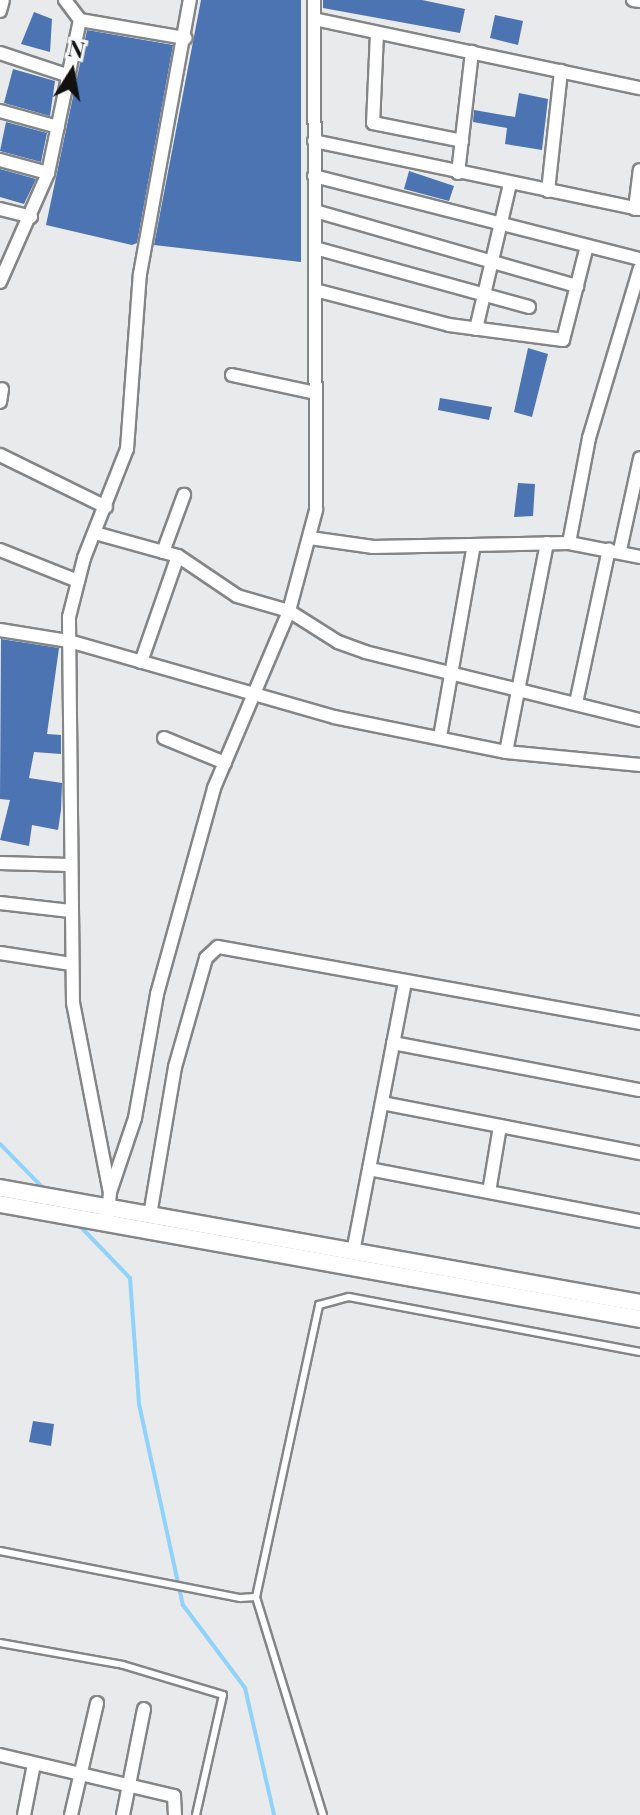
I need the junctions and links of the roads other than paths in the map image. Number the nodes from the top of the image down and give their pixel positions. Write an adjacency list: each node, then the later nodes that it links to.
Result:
1 (3, 0): 7 (street)
2 (65, 0): 9 (street)
3 (190, 0): 11 (street)
4 (314, 0): 8 (street)
5 (633, 0): 6 (street)
6 (640, 1)
7 (0, 11)
8 (314, 19): 10 (street); 19 (street)
9 (80, 20): 11 (street); 15 (street)
10 (377, 33): 12 (street); 20 (street)
11 (185, 38): 51 (street)
12 (472, 52): 14 (street); 20 (street)
13 (0, 53): 15 (street)
14 (561, 71): 16 (street); 27 (street)
15 (69, 76): 18 (street)
16 (640, 88)
17 (0, 111): 18 (street)
18 (58, 127): 23 (street)
19 (314, 141): 24 (street); 25 (street)
20 (462, 141): 24 (street)
21 (0, 160): 23 (street)
22 (640, 170): 29 (street)
23 (48, 173): 31 (street)
24 (458, 173): 26 (street)
25 (314, 176): 30 (street); 32 (street)
26 (510, 184): 27 (street); 32 (street)
27 (548, 191): 29 (street)
28 (0, 209): 31 (street)
29 (638, 209)
30 (315, 211): 34 (street); 38 (street)
31 (31, 217): 36 (street)
32 (501, 226): 33 (street); 38 (street)
33 (587, 246): 37 (street); 41 (street)
34 (315, 248): 42 (street); 43 (street)
35 (0, 255): 36 (street)
36 (15, 259): 40 (street)
37 (640, 259)
38 (494, 262): 41 (street); 43 (street)
39 (640, 268): 55 (street)
40 (0, 282)
41 (577, 286): 45 (street)
42 (315, 290): 45 (street); 47 (street)
43 (485, 296): 44 (street); 45 (street)
44 (529, 307)
45 (476, 329)
46 (232, 375): 47 (street)
47 (315, 393): 53 (street)
48 (0, 455): 51 (street)
49 (640, 458): 58 (street)
50 (184, 495): 59 (street)
51 (106, 507): 52 (street)
52 (95, 533): 59 (street); 62 (street)
53 (310, 538): 56 (street); 63 (street)
54 (547, 543): 55 (street); 56 (street); 68 (street)
55 (569, 543): 58 (street)
56 (474, 545): 67 (street)
57 (0, 550): 62 (street)
58 (615, 550): 61 (street); 70 (street)
59 (163, 552): 60 (street)
60 (178, 556): 63 (street); 66 (street)
61 (640, 557)
62 (78, 581): 65 (street)
63 (289, 611): 67 (street); 69 (street)
64 (0, 630): 65 (street)
65 (69, 641): 66 (street); 78 (street)
66 (141, 662): 69 (street)
67 (451, 673): 68 (street); 72 (street)
68 (518, 688): 70 (street); 74 (street)
69 (254, 696): 72 (street); 75 (street)
70 (576, 703): 71 (street)
71 (640, 718)
72 (440, 737): 74 (street)
73 (164, 738): 75 (street)
74 (506, 752): 76 (street)
75 (225, 763): 95 (street)
76 (640, 765)
77 (0, 863): 78 (street)
78 (70, 865): 80 (street)
79 (0, 903): 80 (street)
80 (71, 911): 82 (street)
81 (0, 953): 82 (street)
82 (71, 964): 95 (street)
83 (405, 981): 84 (street); 85 (street); 96 (street)
84 (640, 1023)
85 (393, 1043): 86 (street); 87 (street)
86 (640, 1090)
87 (382, 1103): 88 (street); 90 (street)
88 (500, 1126): 89 (street); 92 (street)
89 (640, 1153)
90 (369, 1169): 92 (street); 98 (street)
91 (0, 1188): 93 (street)
92 (489, 1192): 97 (street)
93 (42, 1203): 94 (street); 95 (street)
94 (0, 1204)
95 (105, 1210): 96 (street); 100 (street)
96 (150, 1215): 98 (street)
97 (640, 1221)
98 (353, 1252): 99 (street)
99 (640, 1303)
100 (640, 1319)
101 (640, 1352): 103 (lane)
102 (0, 1551): 103 (lane)
103 (256, 1597): 116 (lane)
104 (0, 1643): 115 (lane)
105 (97, 1703): 109 (street)
106 (144, 1709): 110 (street)
107 (0, 1755): 108 (street)
108 (34, 1764): 109 (street); 111 (street)
109 (79, 1774): 110 (street); 112 (street)
110 (129, 1786): 113 (street); 114 (street)
111 (24, 1815)
112 (71, 1815)
113 (123, 1815)
114 (175, 1815)
115 (196, 1815)
116 (323, 1815)

